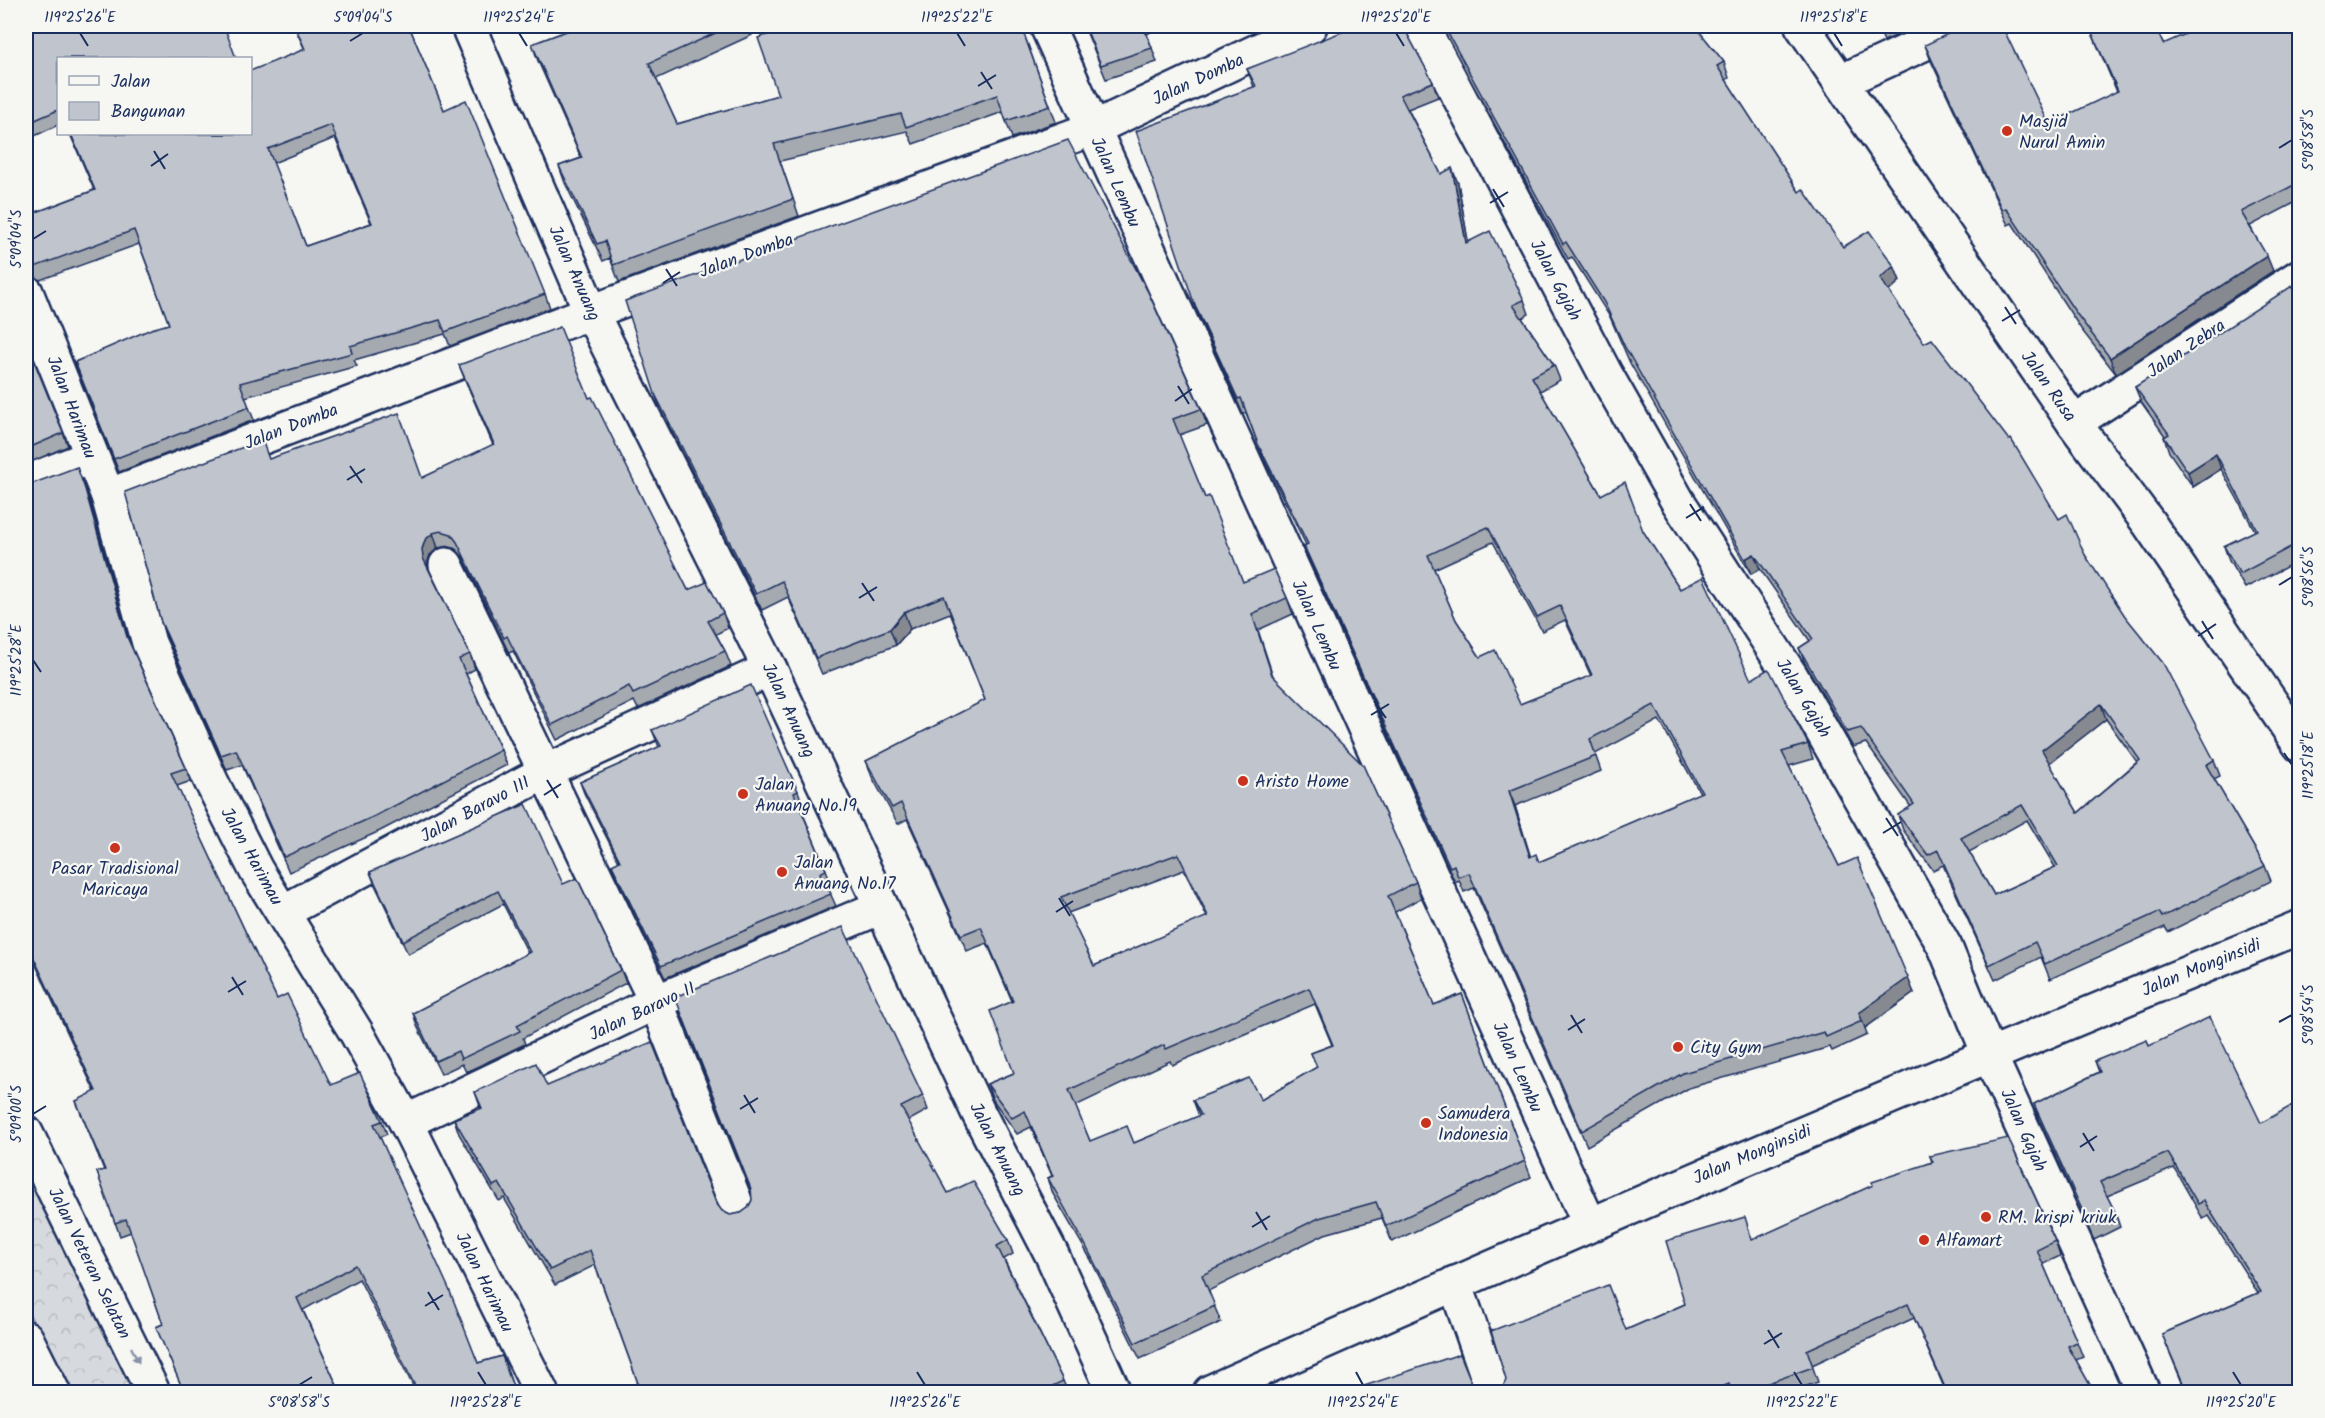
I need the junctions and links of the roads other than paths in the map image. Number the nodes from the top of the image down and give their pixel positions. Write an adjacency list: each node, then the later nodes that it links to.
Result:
1 (468, 26): 11 (street, Jalan Anuang)
2 (1047, 26): 8 (street, Jalan Lembu)
3 (1310, 26): 8 (street, Jalan Domba)
4 (1422, 26): 24 (street, Jalan Gajah)
5 (1802, 26): 7 (street, Jalan Rusa)
6 (1962, 26): 7 (street)
7 (1840, 82): 12 (street, Jalan Rusa)
8 (1092, 129): 11 (street, Jalan Domba); 28 (street, Jalan Lembu)
9 (2300, 276): 12 (street, Jalan Zebra)
10 (26, 292): 13 (street, Jalan Harimau)
11 (591, 312): 15 (street, Jalan Domba); 17 (street, Jalan Anuang)
12 (2074, 423): 18 (street, Jalan Rusa)
13 (91, 457): 14 (street); 15 (street, Jalan Harimau)
14 (26, 482)
15 (108, 496): 21 (street, Jalan Harimau)
16 (446, 565): 19 (street)
17 (770, 669): 19 (street, Jalan Baravo III); 20 (street, Jalan Anuang)
18 (2300, 746)
19 (545, 772): 21 (street, Jalan Baravo III); 23 (street)
20 (881, 907): 23 (street, Jalan Baravo II); 34 (street, Jalan Anuang)
21 (283, 912): 25 (street, Jalan Harimau)
22 (2300, 927): 24 (street, Jalan Monginsidi)
23 (656, 1002): 25 (street, Jalan Baravo II); 27 (street)
24 (1989, 1054): 28 (street, Jalan Monginsidi); 37 (street, Jalan Gajah)
25 (406, 1122): 33 (street, Jalan Harimau)
26 (26, 1133): 32 (street, Jalan Veteran Selatan, one-way to 32)
27 (740, 1211)
28 (1589, 1224): 29 (street, Jalan Monginsidi)
29 (1455, 1283): 35 (street, Jalan Monginsidi); 36 (street)
30 (26, 1338): 31 (street)
31 (52, 1392)
32 (153, 1392)
33 (541, 1392)
34 (1114, 1392)
35 (1210, 1392)
36 (1493, 1392)
37 (2143, 1392)

